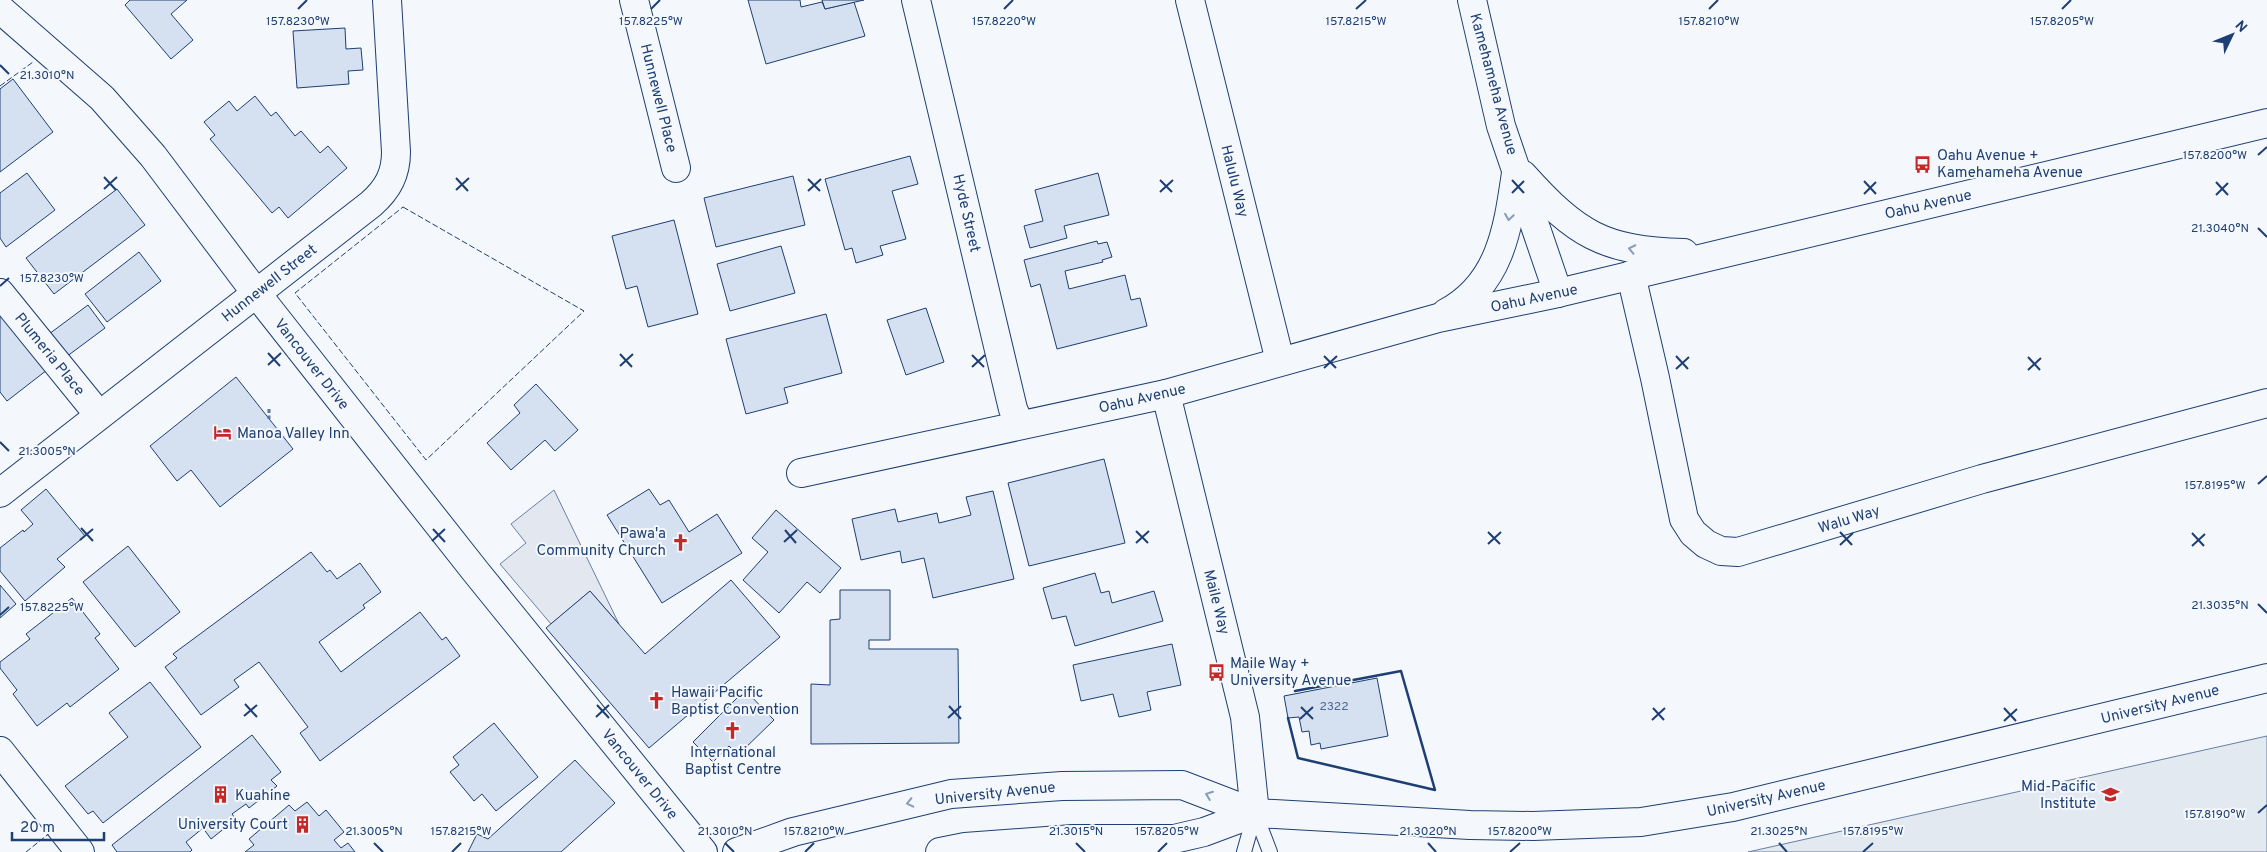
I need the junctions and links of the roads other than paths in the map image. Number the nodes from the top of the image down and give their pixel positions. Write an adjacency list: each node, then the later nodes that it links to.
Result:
1 (387, 0): 13 (street, Hunnewell Street)
2 (634, 0): 8 (street, Hunnewell Place)
3 (916, 0): 20 (street, Hyde Street)
4 (1190, 0): 16 (street, Halulu Way)
5 (1472, 0): 9 (street, Kamehameha Avenue)
6 (0, 9): 13 (street, Vancouver Drive)
7 (2267, 123): 10 (street, Oahu Avenue)
8 (676, 168)
9 (1516, 168): 10 (street, Kamehameha Avenue, one-way to 9); 14 (street); 15 (street, Kamehameha Avenue, one-way to 15)
10 (1715, 254): 11 (street, Oahu Avenue)
11 (1631, 275): 14 (street, Oahu Avenue); 18 (street, Walu Way)
12 (0, 293): 19 (street, Plumeria Place)
13 (256, 293): 19 (street, Hunnewell Street); 27 (street, Vancouver Drive)
14 (1558, 293): 15 (street, Oahu Avenue)
15 (1438, 318): 16 (street, Oahu Avenue)
16 (1280, 361): 17 (street, Oahu Avenue)
17 (1166, 394): 20 (street, Oahu Avenue); 25 (street, Maile Way)
18 (2267, 403)
19 (99, 416): 22 (street, Hunnewell Street)
20 (1020, 425): 21 (street, Oahu Avenue)
21 (802, 473)
22 (0, 493)
23 (2267, 678): 25 (street, University Avenue)
24 (0, 751): 26 (street)
25 (1255, 813): 28 (street, University Avenue, one-way to 28); 29 (street, University Avenue); 30 (lane, Maile Way); 31 (lane, Maile Way)
26 (80, 852)
27 (703, 852)
28 (737, 852)
29 (940, 852)
30 (1244, 852)
31 (1270, 852)

